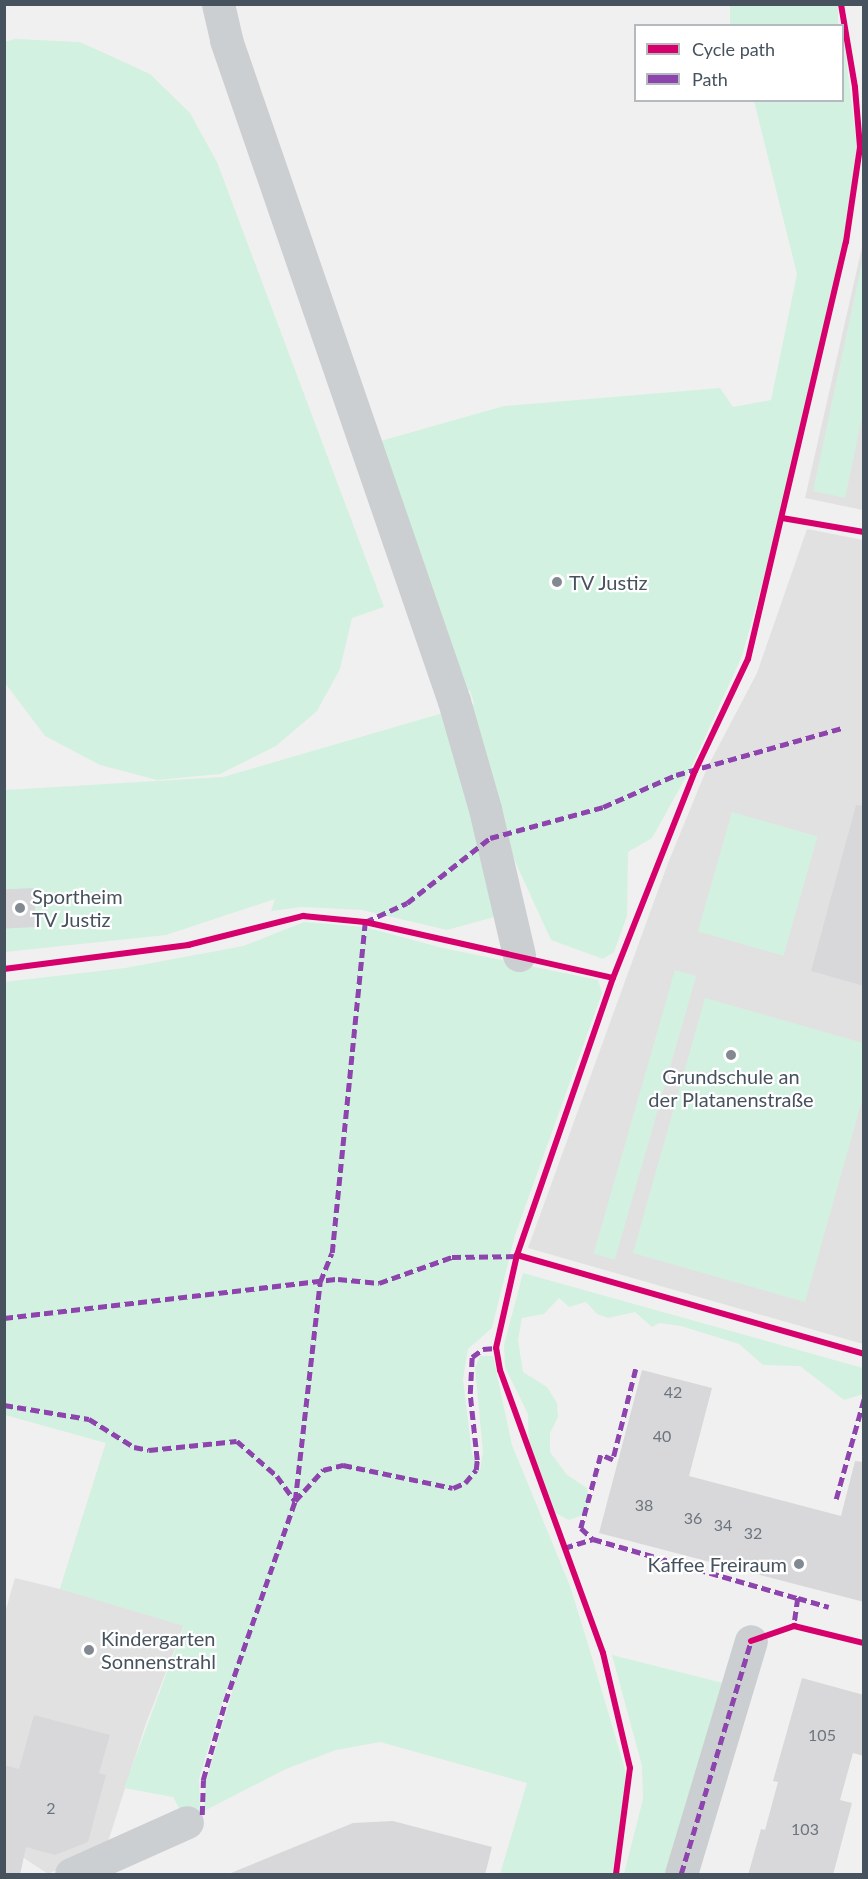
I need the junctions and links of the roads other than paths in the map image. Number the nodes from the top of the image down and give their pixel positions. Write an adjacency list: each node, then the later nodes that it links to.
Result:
1 (218, 4): 2 (street)
2 (519, 955)
3 (751, 1641): 6 (street)
4 (187, 1822): 5 (street)
5 (71, 1875)
6 (681, 1875)

